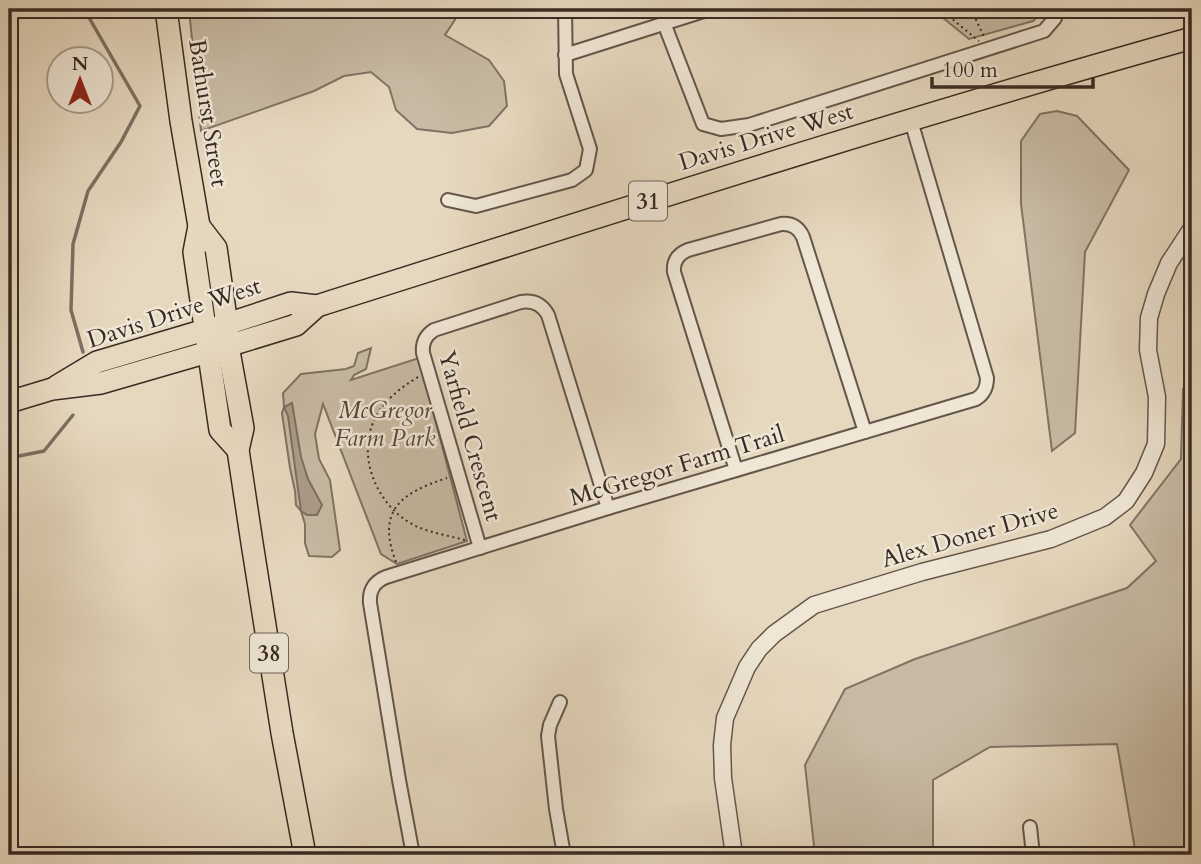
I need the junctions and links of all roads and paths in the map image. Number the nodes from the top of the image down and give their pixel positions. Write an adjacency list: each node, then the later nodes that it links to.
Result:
1 (166, 9): 13 (main road, Bathurst Street / 38)
2 (565, 9): 10 (street)
3 (710, 9): 7 (street)
4 (940, 9): 9 (path)
5 (971, 9): 9 (path)
6 (1055, 9): 9 (street)
7 (664, 23): 9 (street); 10 (street)
8 (1192, 38): 11 (main road, Davis Drive West / 31)
9 (989, 49)
10 (565, 55): 12 (street)
11 (911, 121): 16 (main road, Davis Drive West / 31); 20 (street, McGregor Farm Trail)
12 (448, 200)
13 (199, 226): 15 (main road, Bathurst Street / 38); 16 (main road, Bathurst Street / 38)
14 (1192, 228): 32 (street, Alex Doner Drive)
15 (205, 330): 16 (main road, Bathurst Street / 38); 18 (main road, Davis Drive West / 31)
16 (221, 341): 18 (main road, Davis Drive West / 31); 29 (main road, Bathurst Street / 38)
17 (428, 372): 22 (street, Yarfield Crescent); 23 (street, Yarfield Crescent); 24 (path)
18 (52, 388): 19 (main road, Davis Drive West / 31)
19 (9, 402)
20 (865, 432): 21 (street, McGregor Farm Trail); 21 (street)
21 (736, 470): 23 (street, McGregor Farm Trail)
22 (459, 475): 24 (path); 25 (street, Yarfield Crescent)
23 (608, 508): 25 (street, McGregor Farm Trail)
24 (394, 511): 25 (path); 26 (path)
25 (480, 546): 30 (street, McGregor Farm Trail)
26 (397, 565)
27 (560, 702): 31 (street)
28 (1030, 827): 33 (street)
29 (305, 855)
30 (413, 855)
31 (564, 855)
32 (734, 855)
33 (1034, 855)

